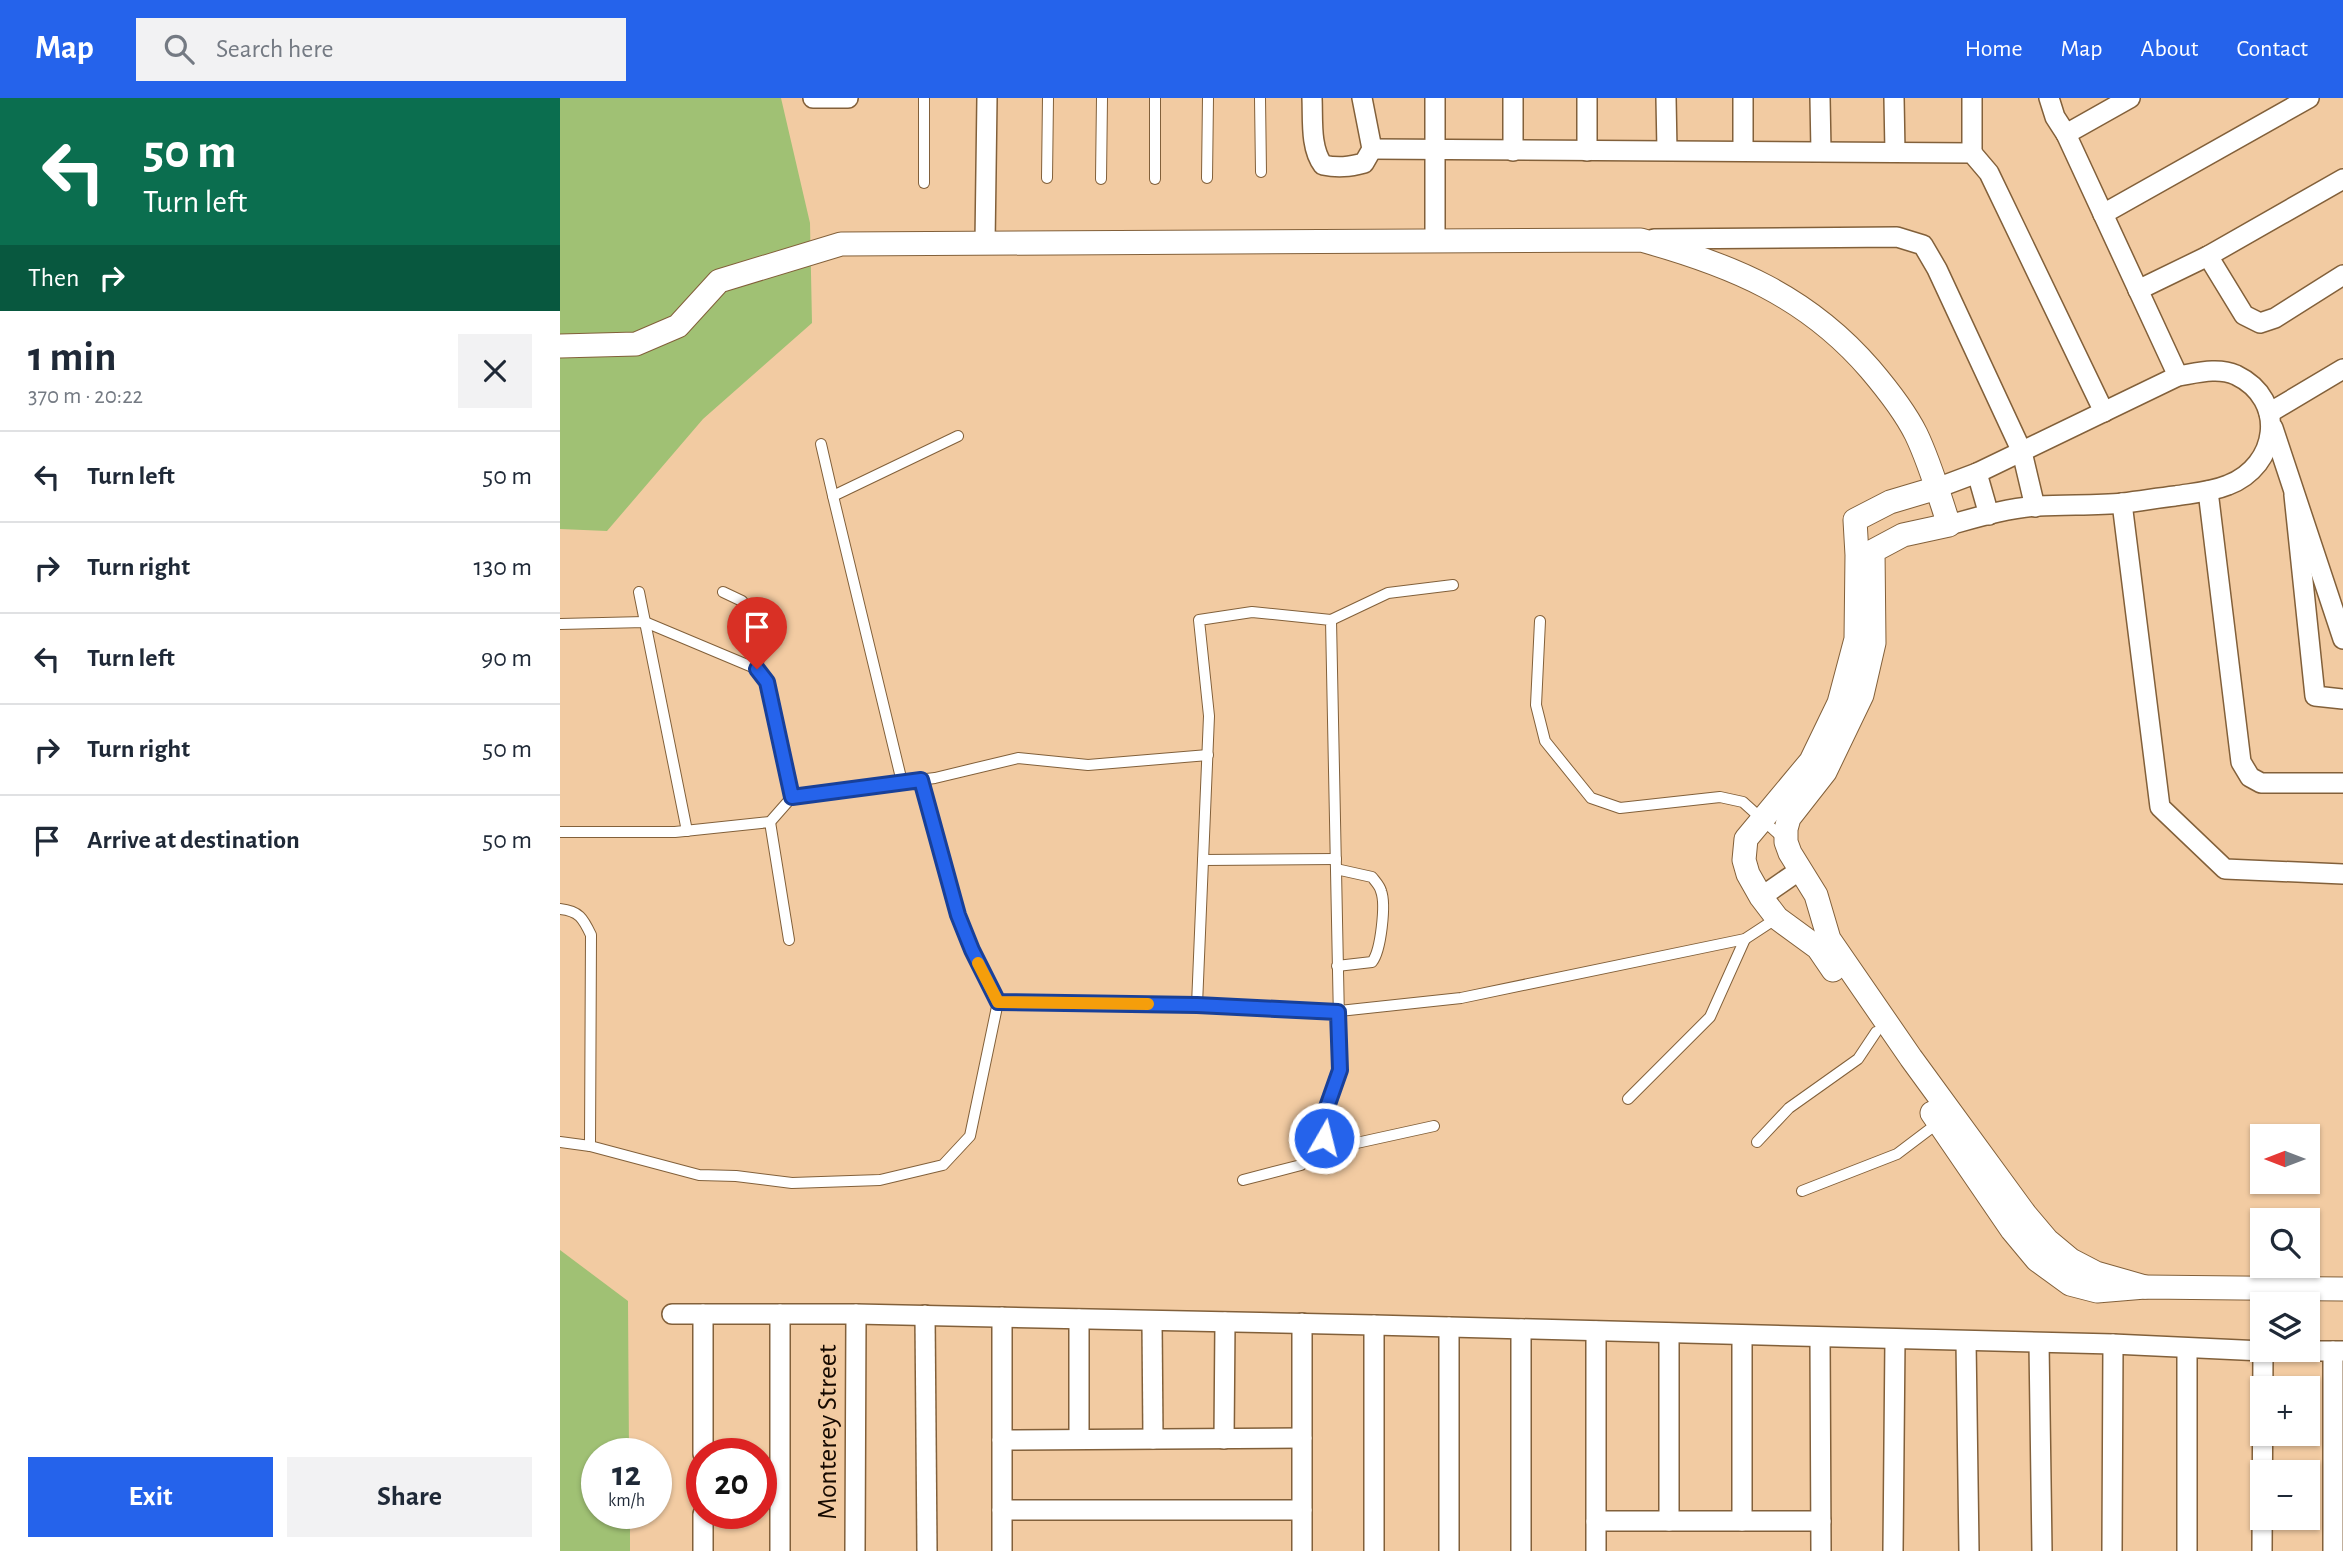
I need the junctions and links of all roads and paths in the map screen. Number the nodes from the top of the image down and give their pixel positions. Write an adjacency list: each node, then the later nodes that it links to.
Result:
1 (813, 98): 2 (street)
2 (848, 98)
3 (924, 98): 38 (lane)
4 (987, 98): 43 (street)
5 (1048, 98): 34 (lane)
6 (1102, 98): 37 (lane)
7 (1155, 98): 36 (lane)
8 (1208, 98): 35 (lane)
9 (1260, 98): 33 (lane)
10 (1312, 98): 24 (street)
11 (1362, 98): 24 (street)
12 (1435, 98): 25 (street)
13 (1513, 98): 26 (street)
14 (1587, 98): 28 (street)
15 (1666, 98): 27 (street)
16 (1743, 98): 29 (street)
17 (1820, 98): 30 (street)
18 (1895, 98): 31 (street)
19 (1972, 98): 32 (street)
20 (2049, 98): 23 (street)
21 (2130, 98): 23 (street)
22 (2309, 98): 40 (street)
23 (2066, 134): 40 (street)
24 (1371, 149): 25 (street)
25 (1435, 150): 26 (street); 41 (street)
26 (1513, 150): 28 (street)
27 (1667, 150): 28 (street); 29 (street)
28 (1587, 151)
29 (1743, 151): 30 (street)
30 (1821, 151): 31 (street)
31 (1895, 152): 32 (street)
32 (1972, 153): 50 (street)
33 (1261, 172)
34 (1047, 178)
35 (1207, 178)
36 (1155, 179)
37 (1101, 180)
38 (925, 183)
39 (2340, 185): 44 (street)
40 (2103, 214): 46 (street)
41 (1435, 240): 42 (street); 43 (street)
42 (1641, 240): 54 (street); 56 (street)
43 (985, 243): 47 (street)
44 (2208, 256): 45 (street); 46 (street)
45 (2343, 275)
46 (2138, 290): 49 (street)
47 (560, 346)
48 (2343, 369): 51 (street)
49 (2179, 376): 50 (street); 51 (street)
50 (2104, 412): 54 (street)
51 (2271, 420): 57 (street); 58 (street)
52 (958, 436): 59 (lane)
53 (821, 444): 59 (lane)
54 (2022, 452): 55 (street); 61 (street)
55 (1977, 473): 56 (street); 62 (street)
56 (1937, 488): 63 (street); 79 (street)
57 (2208, 491): 60 (street); 77 (street)
58 (2294, 495): 71 (street); 73 (street)
59 (834, 496): 76 (lane)
60 (2122, 503): 61 (street); 87 (street)
61 (2035, 506): 62 (street)
62 (1989, 515): 63 (street)
63 (1949, 525): 83 (street)
64 (1453, 585): 67 (lane)
65 (639, 592): 69 (lane)
66 (723, 592): 72 (lane)
67 (1331, 620): 74 (lane); 85 (lane)
68 (1540, 621): 79 (lane)
69 (645, 622): 70 (lane); 72 (lane); 81 (lane)
70 (560, 624)
71 (2343, 639)
72 (757, 669): 78 (lane)
73 (2343, 699)
74 (1208, 755): 75 (lane); 84 (lane)
75 (921, 780): 76 (lane); 96 (lane)
76 (902, 782): 78 (lane)
77 (2343, 783)
78 (792, 797): 80 (lane)
79 (1763, 818): 83 (lane); 88 (street)
80 (770, 822): 81 (lane); 94 (lane)
81 (687, 831): 82 (lane)
82 (560, 832)
83 (1786, 842): 86 (street)
84 (1203, 860): 85 (lane); 97 (lane)
85 (1336, 864): 95 (lane); 95 (lane)
86 (1800, 870): 88 (street); 90 (street)
87 (2343, 873)
88 (1761, 898): 91 (street)
89 (560, 909): 106 (lane)
90 (1821, 912): 92 (street); 101 (street)
91 (1777, 918): 92 (street); 93 (lane)
92 (1797, 933): 99 (street)
93 (1745, 939): 98 (lane); 100 (lane)
94 (789, 940)
95 (1337, 966): 98 (lane)
96 (998, 1002): 97 (lane); 106 (lane)
97 (1197, 1005): 98 (lane)
98 (1338, 1012): 103 (lane)
99 (1876, 1032): 101 (street); 105 (lane)
100 (1628, 1099)
101 (1945, 1118): 108 (lane); 109 (street)
102 (1434, 1126): 103 (lane)
103 (1324, 1138): 107 (lane)
104 (560, 1142): 106 (lane)
105 (1757, 1142)
106 (590, 1146)
107 (1243, 1180)
108 (1802, 1191)
109 (2343, 1289)
110 (672, 1314): 111 (street)
111 (703, 1314): 112 (street); 136 (street)
112 (780, 1314): 113 (street); 150 (street)
113 (856, 1314): 114 (street); 151 (street, Monterey Street)
114 (925, 1315): 115 (street); 152 (street)
115 (1002, 1317): 116 (street); 141 (street)
116 (1079, 1319): 117 (street); 138 (street)
117 (1152, 1321): 118 (street); 139 (street)
118 (1225, 1322): 119 (street); 140 (street)
119 (1302, 1324): 120 (street); 137 (street)
120 (1374, 1325): 121 (street); 155 (street)
121 (1449, 1327): 122 (street); 156 (street)
122 (1521, 1329): 123 (street); 157 (street)
123 (1596, 1332): 124 (street); 144 (street)
124 (1669, 1333): 125 (street); 145 (street)
125 (1742, 1335): 126 (street); 146 (street)
126 (1820, 1338): 127 (street); 147 (street)
127 (1895, 1339): 128 (street); 160 (street)
128 (1966, 1341): 129 (street); 161 (street)
129 (2039, 1343): 130 (street); 162 (street)
130 (2113, 1345): 131 (street); 163 (street)
131 (2187, 1349): 132 (street); 164 (street)
132 (2250, 1351)
133 (2320, 1351): 134 (street)
134 (2338, 1351): 166 (street)
135 (2263, 1362): 165 (street)
136 (703, 1438)
137 (1302, 1438): 140 (street); 143 (street)
138 (1079, 1439): 139 (street); 141 (street)
139 (1153, 1439): 140 (street)
140 (1224, 1439)
141 (1002, 1440): 142 (street)
142 (1002, 1510): 143 (street); 153 (street)
143 (1302, 1510): 154 (street)
144 (1596, 1521): 145 (street); 158 (street)
145 (1669, 1521): 146 (street)
146 (1742, 1521): 147 (street)
147 (1821, 1521): 159 (street)
148 (703, 1529): 149 (street)
149 (703, 1551)
150 (780, 1551)
151 (855, 1551)
152 (927, 1551)
153 (1002, 1551)
154 (1302, 1551)
155 (1374, 1551)
156 (1449, 1551)
157 (1521, 1551)
158 (1596, 1551)
159 (1821, 1551)
160 (1893, 1551)
161 (1969, 1551)
162 (2042, 1551)
163 (2112, 1551)
164 (2186, 1551)
165 (2262, 1551)
166 (2333, 1551)

